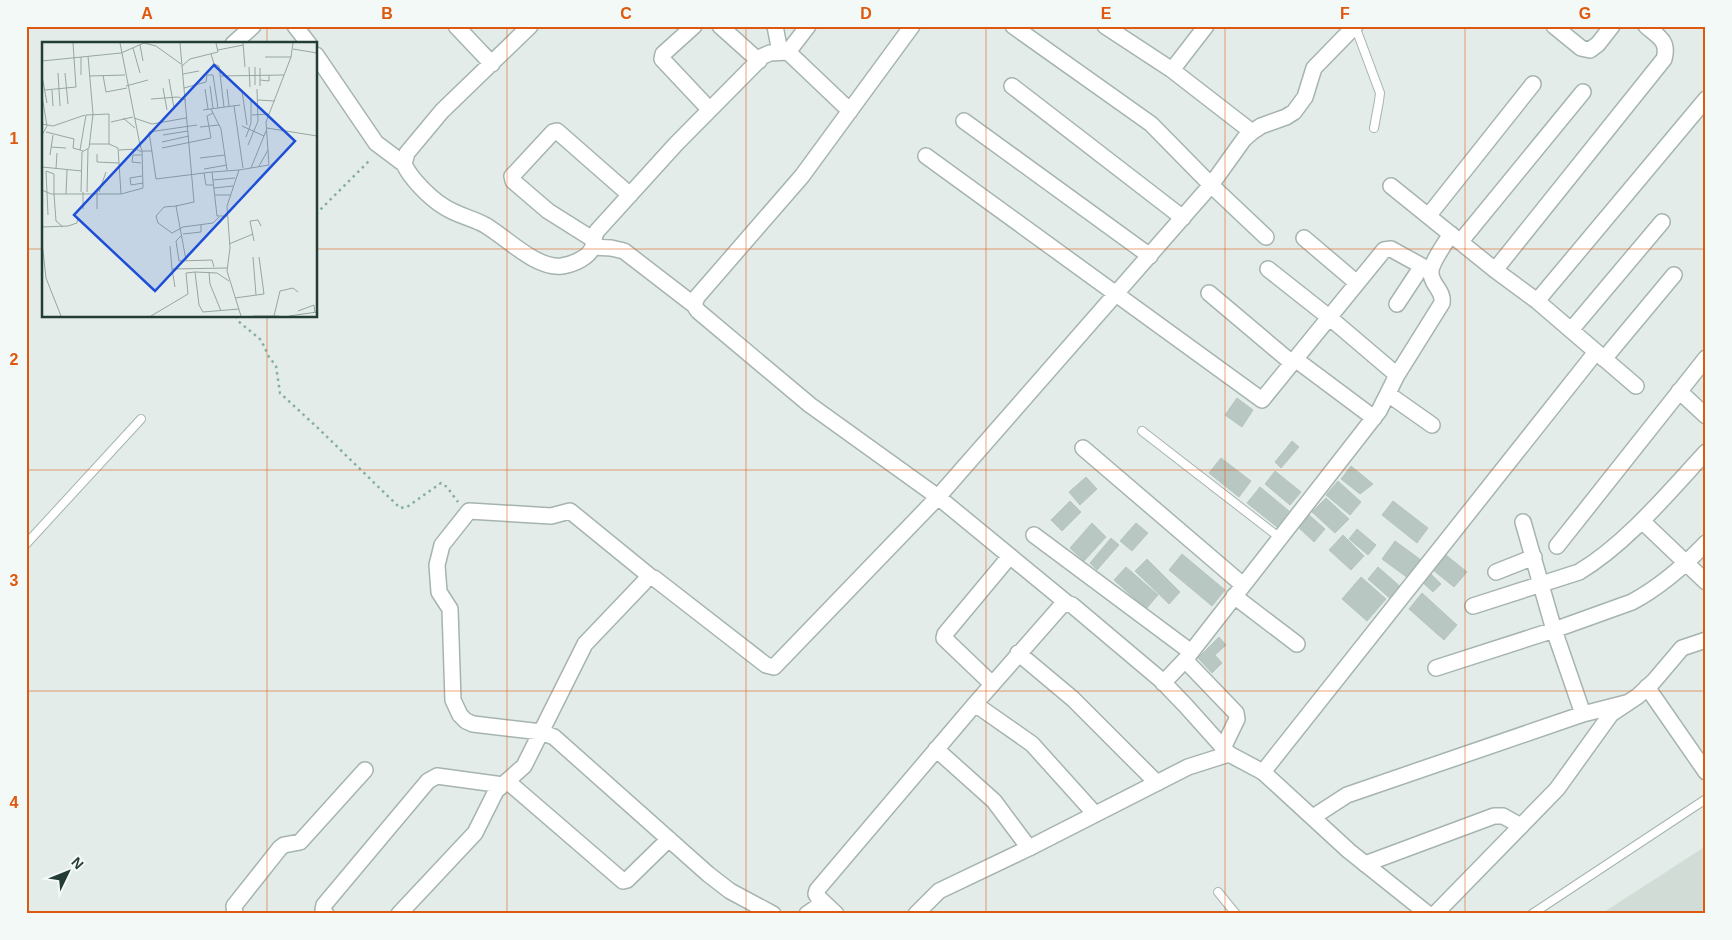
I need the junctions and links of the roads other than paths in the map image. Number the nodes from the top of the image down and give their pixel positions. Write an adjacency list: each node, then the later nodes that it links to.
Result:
1 (253, 26): 17 (street)
2 (295, 26): 18 (street)
3 (456, 26): 22 (street)
4 (530, 26): 22 (street)
5 (694, 26): 28 (street)
6 (720, 26): 21 (street)
7 (775, 26): 19 (street)
8 (808, 26): 19 (street)
9 (912, 26): 29 (street)
10 (1013, 26): 35 (street)
11 (1105, 26): 23 (street)
12 (1206, 26): 23 (street)
13 (1355, 26): 31 (lane); 32 (street)
14 (1554, 26): 15 (street)
15 (1612, 26)
16 (1646, 26): 48 (street)
17 (235, 42)
18 (307, 42)
19 (784, 52): 21 (street); 29 (street)
20 (318, 57): 34 (street)
21 (759, 61): 28 (street)
22 (492, 64): 34 (street)
23 (1172, 70): 32 (street)
24 (1533, 84): 38 (street)
25 (1012, 86): 39 (street)
26 (1583, 92): 42 (street)
27 (1706, 99): 53 (street)
28 (709, 109): 37 (street)
29 (850, 111): 55 (street)
30 (964, 122): 45 (street)
31 (1374, 128)
32 (1252, 132): 35 (street)
33 (926, 156): 52 (street)
34 (404, 164): 44 (street)
35 (1211, 185): 39 (street); 41 (street)
36 (1392, 186): 38 (street)
37 (630, 195): 44 (street); 44 (street)
38 (1428, 215): 42 (street)
39 (1183, 218): 45 (street)
40 (1662, 222): 57 (street)
41 (1266, 237)
42 (1456, 237): 46 (street); 48 (street)
43 (1304, 238): 50 (street)
44 (593, 244): 55 (street)
45 (1150, 256): 52 (street)
46 (1426, 268): 50 (street); 54 (street); 61 (street)
47 (1268, 269): 56 (street)
48 (1495, 270): 53 (street)
49 (1674, 275): 58 (street)
50 (1357, 282): 56 (street)
51 (1209, 293): 60 (street)
52 (1117, 294): 60 (street); 72 (street)
53 (1537, 301): 57 (street)
54 (1397, 304)
55 (694, 305): 72 (street)
56 (1330, 318): 60 (street); 61 (street)
57 (1571, 330): 58 (street)
58 (1600, 356): 62 (street); 106 (street)
59 (1706, 358): 63 (street)
60 (1294, 361): 66 (street)
61 (1397, 375): 64 (street)
62 (1636, 386)
63 (1679, 391): 65 (street); 79 (street)
64 (1388, 394): 66 (street); 68 (street)
65 (1706, 416)
66 (1374, 418): 76 (street)
67 (141, 419): 78 (lane)
68 (1432, 425)
69 (1142, 431): 76 (lane)
70 (1083, 448): 87 (street)
71 (1706, 452): 73 (street)
72 (938, 497): 80 (street); 84 (street)
73 (1642, 520): 82 (street); 86 (street)
74 (1523, 522): 81 (street)
75 (1034, 535): 94 (street)
76 (1280, 538): 87 (street)
77 (1706, 542): 82 (street)
78 (26, 544)
79 (1557, 546)
80 (1010, 556): 88 (street); 97 (street)
81 (1534, 557): 83 (street); 86 (street)
82 (1686, 564): 85 (street); 90 (street)
83 (1496, 572)
84 (651, 577): 102 (street); 102 (street)
85 (1706, 582)
86 (1542, 584): 89 (street); 90 (street)
87 (1239, 591): 92 (street); 94 (street)
88 (1067, 603): 93 (street); 96 (street)
89 (1473, 606)
90 (1554, 630): 95 (street); 101 (street)
91 (1706, 640): 98 (street)
92 (1296, 644)
93 (1018, 653): 97 (street); 109 (street)
94 (1188, 656): 96 (street); 104 (street)
95 (1436, 668)
96 (1163, 683): 104 (street)
97 (992, 684): 100 (street)
98 (1647, 687): 99 (street); 107 (street)
99 (1630, 702): 101 (street); 113 (street)
100 (975, 704): 103 (street); 111 (street)
101 (1584, 714): 112 (street)
102 (542, 732): 108 (street); 114 (street)
103 (936, 749): 115 (street); 118 (street)
104 (1226, 751): 106 (street); 109 (street)
105 (365, 770): 119 (street)
106 (1263, 772): 112 (street)
107 (1706, 772)
108 (505, 783): 114 (street); 120 (street); 121 (street)
109 (1157, 783): 111 (street)
110 (1706, 799): 129 (lane)
111 (1095, 814): 115 (street)
112 (1312, 817): 116 (street)
113 (1521, 826): 116 (street); 128 (street)
114 (669, 839): 122 (street)
115 (1029, 848): 125 (street)
116 (1365, 864): 127 (street)
117 (1218, 892): 126 (lane)
118 (824, 902): 123 (street); 124 (street)
119 (234, 913)
120 (326, 914)
121 (399, 914)
122 (773, 914)
123 (807, 914)
124 (836, 914)
125 (916, 914)
126 (1236, 914)
127 (1428, 914)
128 (1435, 914)
129 (1532, 914)

